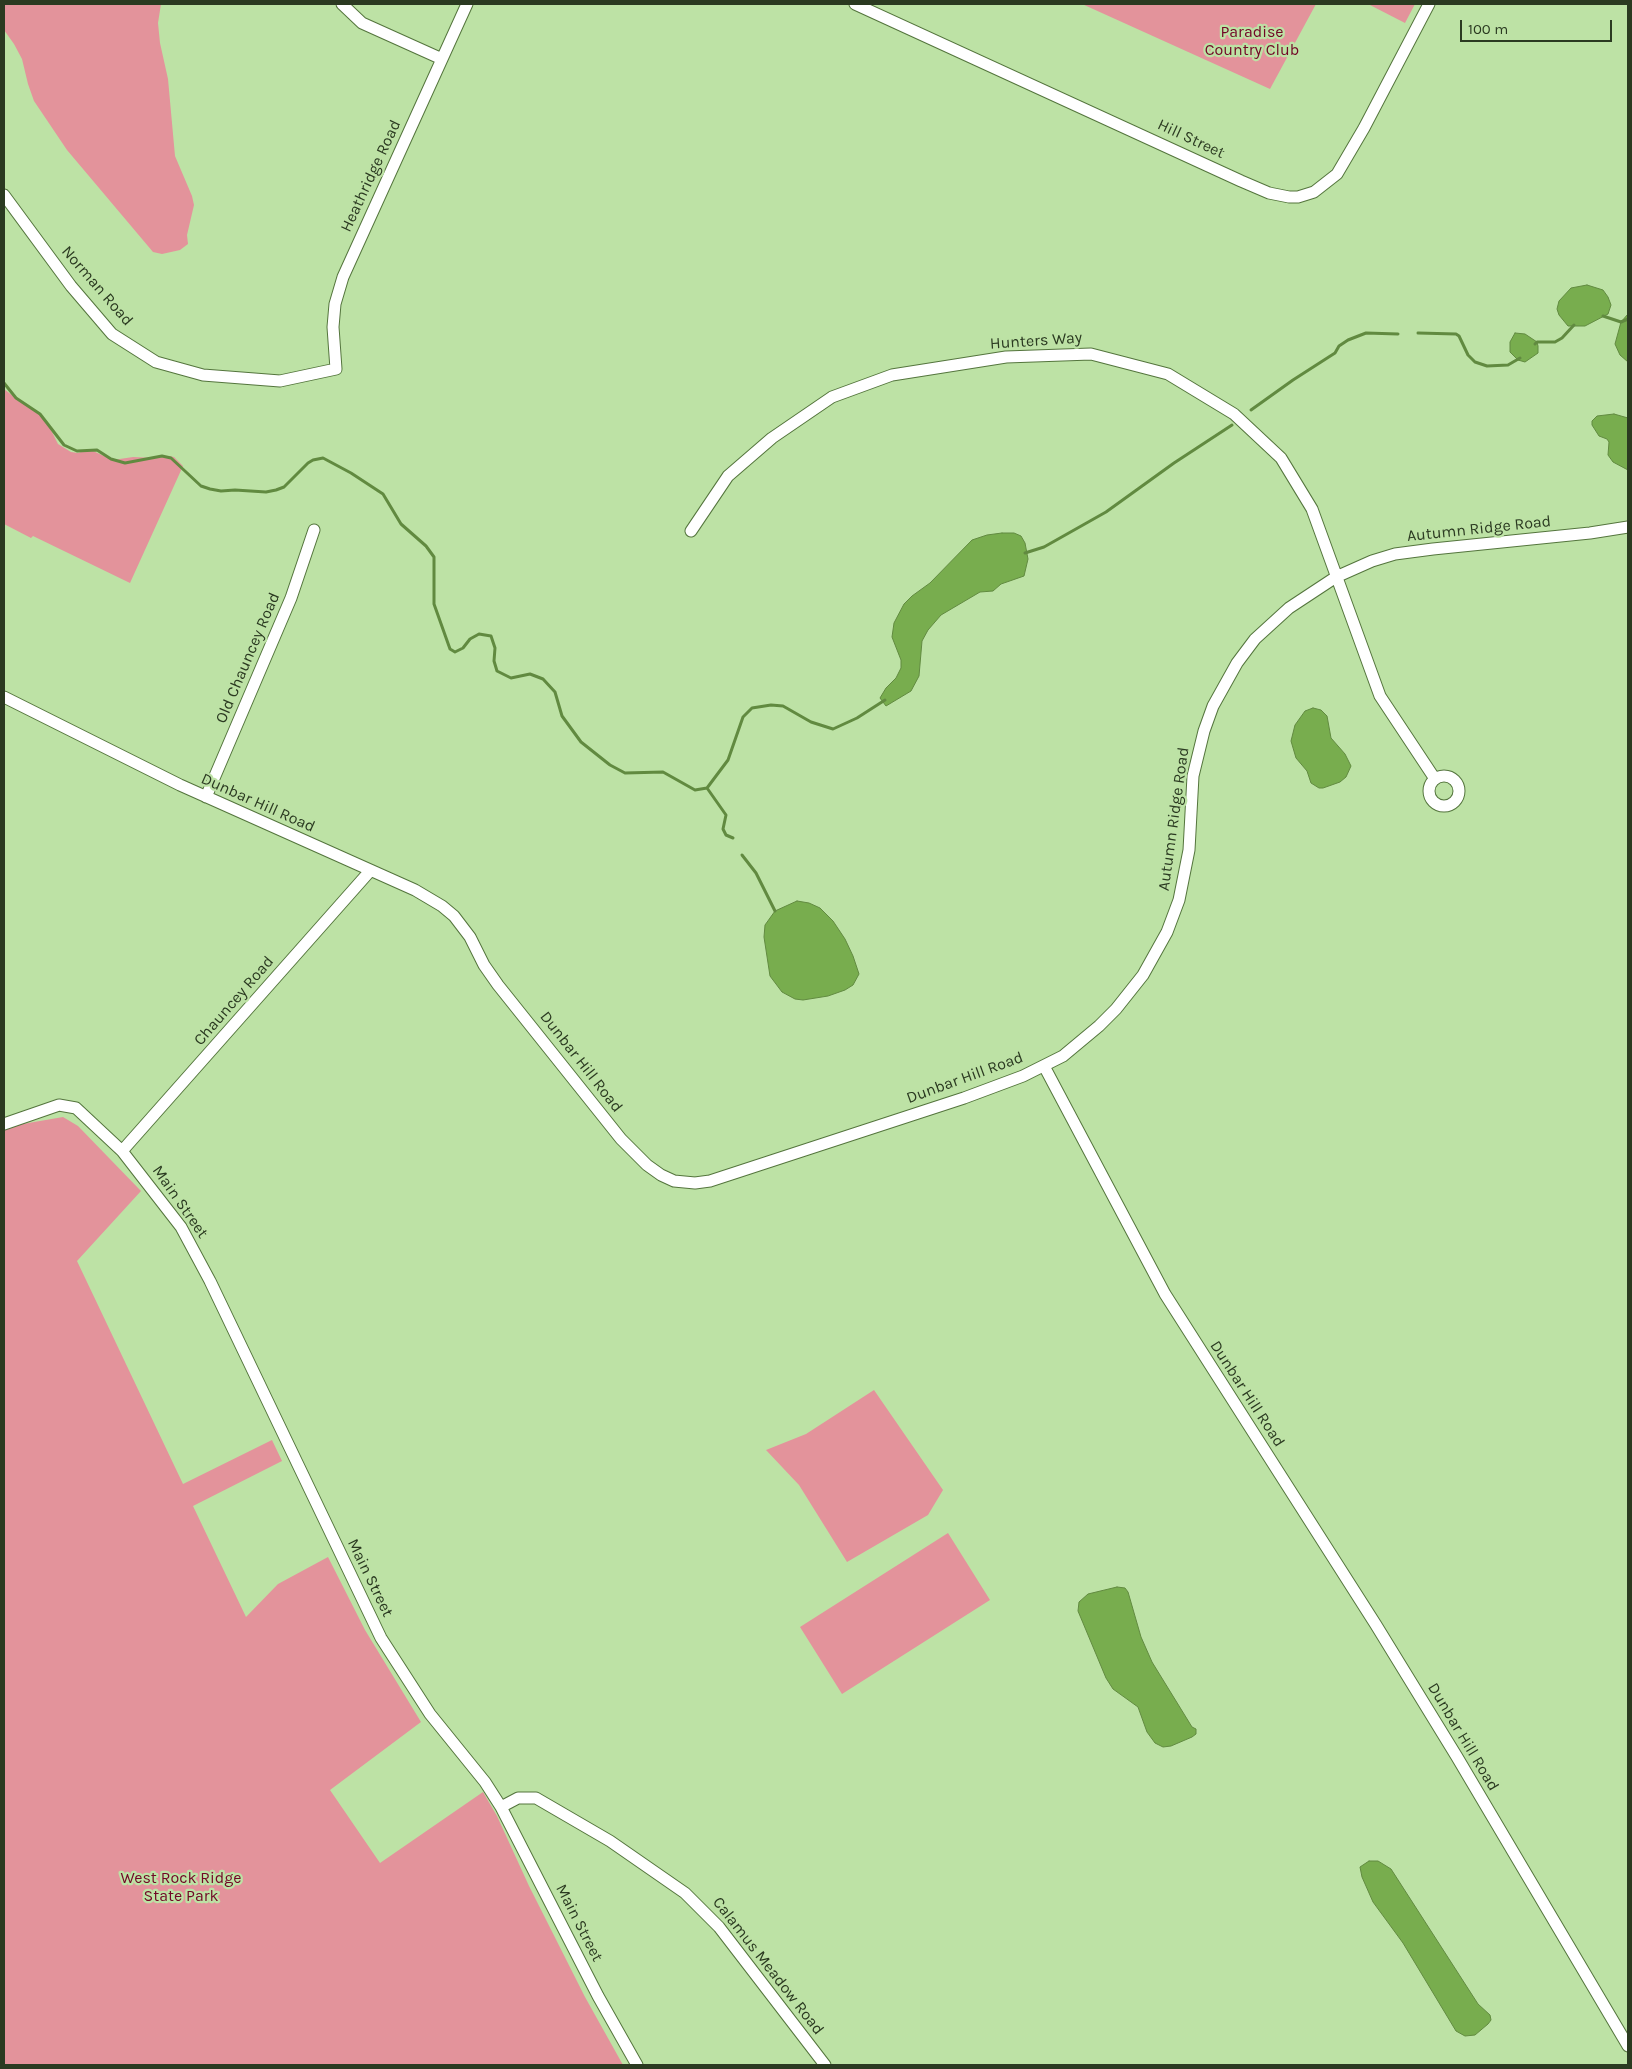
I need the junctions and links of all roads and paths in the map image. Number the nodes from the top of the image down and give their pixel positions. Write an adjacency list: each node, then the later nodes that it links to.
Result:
1 (342, 4): 5 (street)
2 (467, 4): 5 (street, Heathridge Road)
3 (854, 4): 4 (street, Hill Street)
4 (1429, 4)
5 (442, 59): 7 (street, Heathridge Road)
6 (4, 195): 7 (street, Norman Road)
7 (336, 369)
8 (1628, 527): 11 (street, Autumn Ridge Road)
9 (314, 530): 14 (street, Old Chauncey Road)
10 (691, 531): 11 (street, Hunters Way)
11 (1336, 577): 13 (street, Hunters Way); 16 (street, Autumn Ridge Road)
12 (4, 697): 14 (street, Dunbar Hill Road)
13 (1435, 779)
14 (206, 797): 15 (street, Dunbar Hill Road)
15 (370, 871): 16 (street, Dunbar Hill Road); 18 (street, Chauncey Road)
16 (1044, 1066): 20 (street, Dunbar Hill Road)
17 (4, 1124): 18 (street, Main Street)
18 (122, 1151): 19 (street, Main Street)
19 (501, 1807): 21 (street, Main Street); 22 (street, Calamus Meadow Road)
20 (1628, 2046)
21 (637, 2065)
22 (825, 2065)

